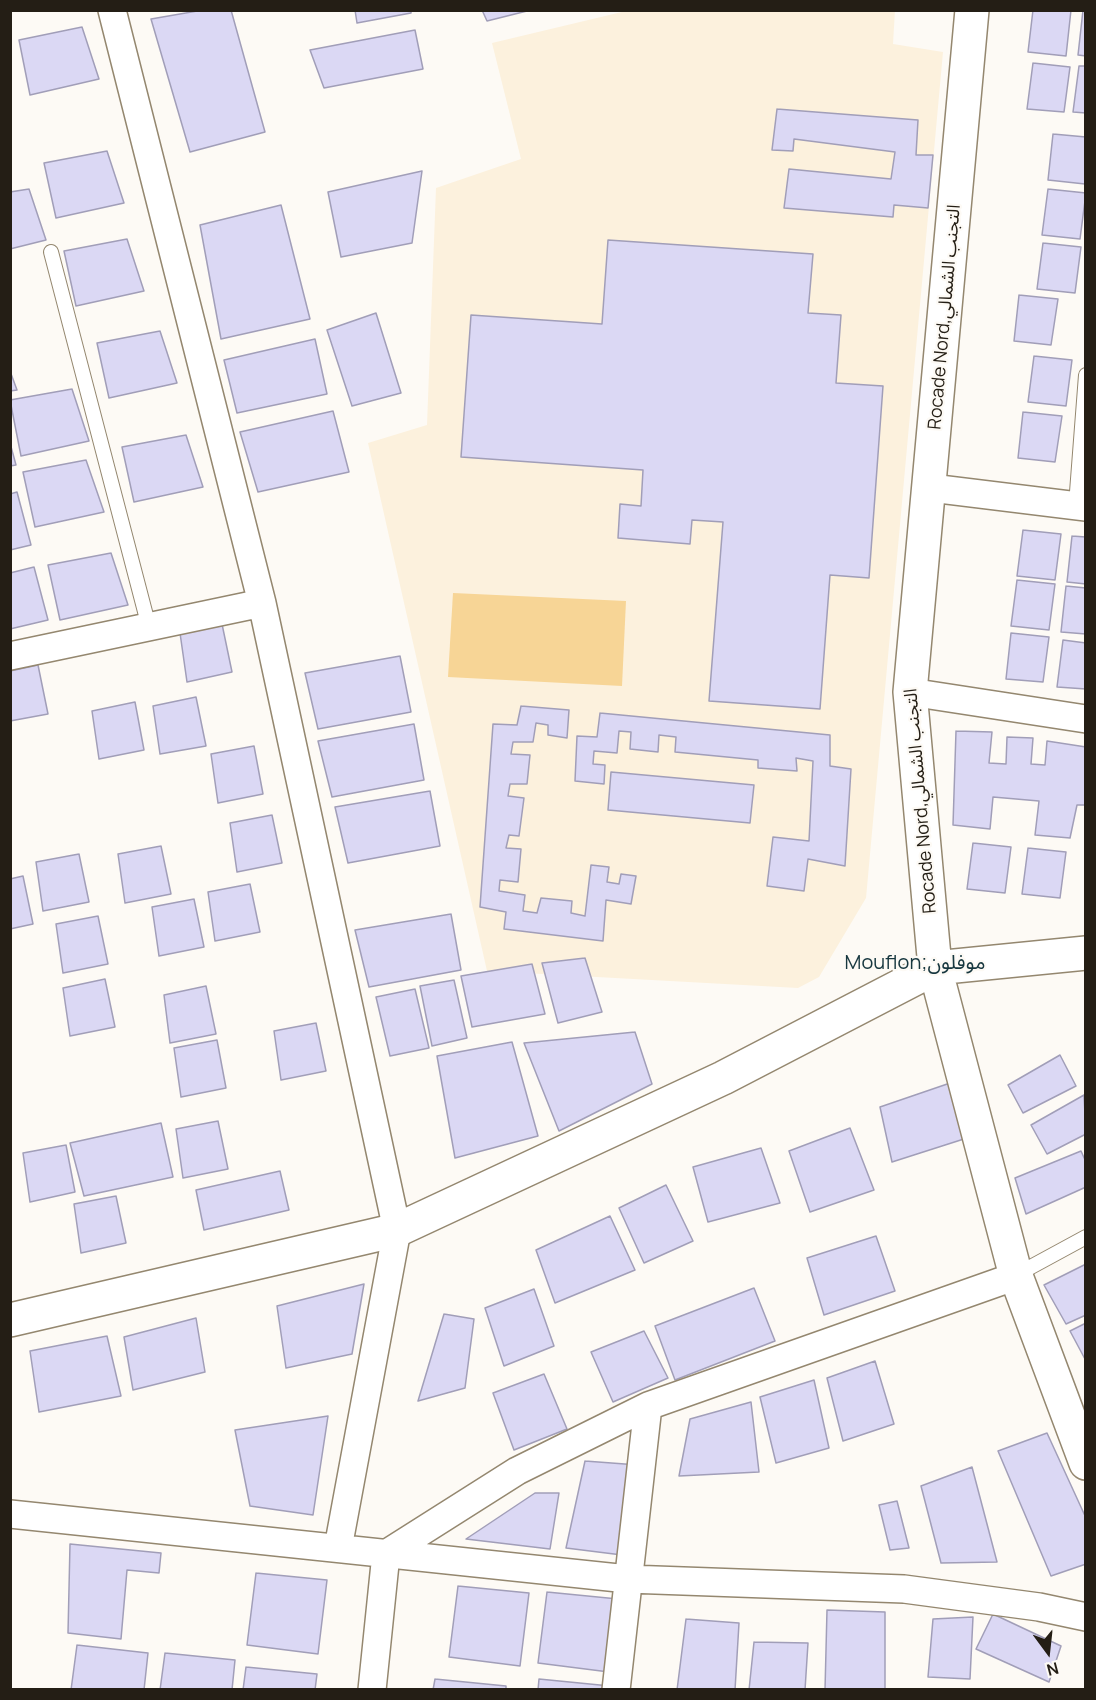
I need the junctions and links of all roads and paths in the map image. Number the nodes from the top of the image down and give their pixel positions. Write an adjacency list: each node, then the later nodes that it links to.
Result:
1 (112, 10): 8 (street)
2 (972, 10): 6 (main road, Rocade Nord,التجنب الشمالي)
3 (51, 252): 9 (lane)
4 (1086, 375): 5 (lane)
5 (1084, 410): 7 (lane)
6 (931, 488): 7 (street); 11 (main road, Rocade Nord,التجنب الشمالي)
7 (1081, 506)
8 (262, 603): 9 (street); 15 (street)
9 (149, 627): 10 (street)
10 (10, 656)
11 (910, 692): 12 (street); 14 (main road, Rocade Nord,التجنب الشمالي)
12 (1086, 719)
13 (1086, 953): 14 (main road)
14 (935, 968): 15 (main road); 17 (main road, Rocade Nord,التجنب الشمالي)
15 (397, 1230): 18 (main road); 22 (street)
16 (1086, 1237): 17 (lane)
17 (1016, 1276): 19 (street); 20 (main road, Rocade Nord,التجنب الشمالي)
18 (10, 1320)
19 (648, 1406): 23 (street); 24 (street)
20 (1086, 1463)
21 (10, 1514): 22 (street)
22 (338, 1548): 23 (street)
23 (387, 1554): 24 (street); 26 (street)
24 (628, 1579): 25 (street); 27 (street)
25 (1086, 1617)
26 (372, 1689)
27 (616, 1689)

